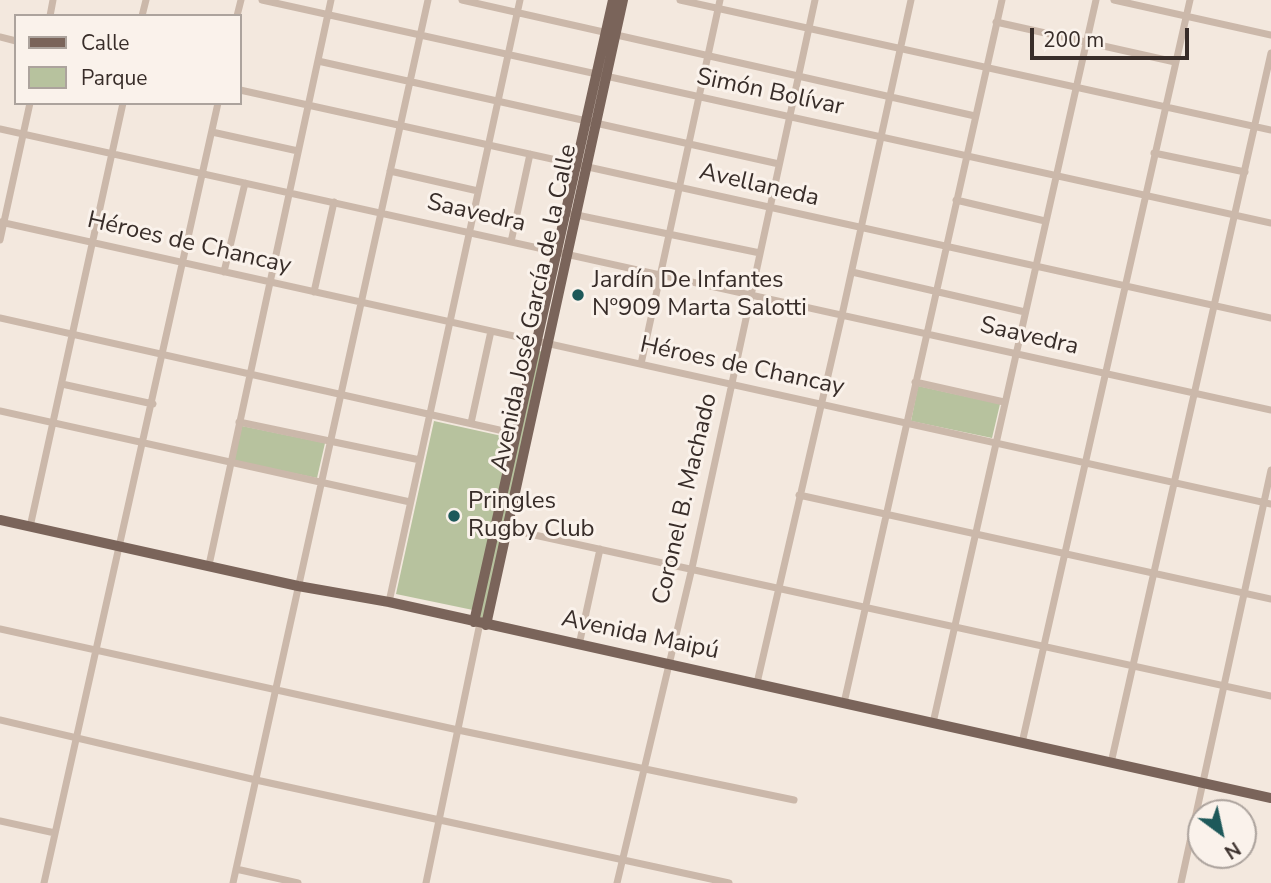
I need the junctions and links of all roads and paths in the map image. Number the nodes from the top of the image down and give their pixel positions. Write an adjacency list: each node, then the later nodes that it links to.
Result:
1 (262, 0): 17 (street, Simón Bolívar)
2 (331, 0): 17 (street)
3 (428, 0): 22 (street)
4 (462, 0): 16 (street)
5 (520, 0): 16 (street)
6 (613, 0): 21 (main road, Avenida José García de la Calle)
7 (623, 0): 21 (main road, Avenida José García de la Calle)
8 (680, 0): 15 (street)
9 (815, 0): 20 (street, Coronel B. Machado)
10 (911, 0): 25 (street)
11 (1002, 0): 19 (street)
12 (1096, 0): 24 (street)
13 (1114, 0): 18 (street)
14 (1190, 0): 18 (street)
15 (719, 4): 20 (street); 28 (street)
16 (517, 12): 21 (street); 27 (street)
17 (328, 15): 22 (street, Simón Bolívar); 29 (street)
18 (1187, 16): 23 (street); 30 (street)
19 (996, 22): 24 (street); 31 (street)
20 (809, 28): 25 (street); 32 (street, Coronel B. Machado)
21 (612, 32): 28 (street); 33 (main road, Avenida José García de la Calle)
22 (420, 35): 27 (street, Simón Bolívar); 34 (street)
23 (1271, 35)
24 (1086, 42): 30 (street); 35 (street)
25 (900, 48): 31 (street); 37 (street)
26 (1271, 53): 49 (street)
27 (508, 55): 33 (street, Simón Bolívar); 39 (street)
28 (708, 55): 32 (street); 38 (street)
29 (318, 61): 34 (street); 43 (street)
30 (1175, 62): 44 (street)
31 (986, 67): 35 (street); 45 (street)
32 (799, 75): 37 (street); 46 (street, Coronel B. Machado)
33 (602, 77): 38 (street, Simón Bolívar); 47 (main road, Avenida José García de la Calle)
34 (410, 82): 39 (street); 48 (street)
35 (1074, 87): 44 (street); 67 (street)
36 (242, 90): 43 (street, Avellaneda)
37 (890, 96): 45 (street); 54 (street)
38 (699, 97): 46 (street, Simón Bolívar); 55 (street)
39 (497, 102): 47 (street); 56 (street)
40 (30, 105): 53 (street)
41 (123, 105): 58 (street)
42 (218, 105): 52 (street)
43 (308, 105): 48 (street, Avellaneda); 57 (street)
44 (1164, 107): 49 (street); 59 (street)
45 (975, 116): 61 (street)
46 (790, 117): 54 (street, Simón Bolívar); 62 (street, Coronel B. Machado)
47 (592, 123): 55 (street); 63 (main road, Avenida José García de la Calle)
48 (400, 126): 56 (street, Avellaneda); 64 (street)
49 (1254, 127): 51 (street); 65 (street)
50 (0, 129): 53 (street, Saavedra)
51 (1271, 130)
52 (212, 132): 57 (street); 66 (street)
53 (23, 134): 58 (street, Saavedra); 80 (street)
54 (881, 137): 61 (street, Simón Bolívar); 82 (street)
55 (689, 144): 62 (street); 69 (street)
56 (488, 145): 60 (street, Avellaneda); 70 (street)
57 (298, 152): 71 (street)
58 (112, 153): 66 (street, Saavedra); 86 (street)
59 (1154, 153): 65 (street); 72 (street)
60 (530, 154): 63 (street, Avellaneda); 87 (street)
61 (966, 156): 67 (street, Simón Bolívar); 73 (street)
62 (779, 164): 75 (street, Coronel B. Machado)
63 (582, 167): 69 (street, Avellaneda); 77 (main road, Avenida José García de la Calle)
64 (390, 171): 70 (street); 76 (street)
65 (1245, 172): 78 (street)
66 (203, 173): 68 (street, Saavedra); 91 (street)
67 (1055, 176): 72 (street, Simón Bolívar); 79 (street)
68 (244, 183): 71 (street, Saavedra); 93 (street)
69 (679, 188): 75 (street, Avellaneda); 84 (street)
70 (478, 191): 83 (street)
71 (289, 192): 74 (street, Saavedra); 96 (street)
72 (1145, 196): 78 (street, Simón Bolívar); 97 (street)
73 (956, 201): 79 (street); 88 (street)
74 (334, 202): 76 (street, Saavedra); 98 (street)
75 (770, 208): 82 (street, Avellaneda); 89 (street, Coronel B. Machado)
76 (381, 213): 83 (street, Saavedra); 101 (street)
77 (572, 213): 84 (street); 90 (main road, Avenida José García de la Calle)
78 (1236, 216): 81 (street, Simón Bolívar); 102 (street)
79 (1045, 221): 92 (street)
80 (2, 223): 85 (street); 86 (street, Héroes de Chancay)
81 (1271, 223)
82 (861, 228): 88 (street, Avellaneda); 94 (street)
83 (469, 232): 87 (street, Saavedra); 107 (street)
84 (669, 233): 89 (street); 95 (street)
85 (0, 240)
86 (93, 242): 91 (street, Héroes de Chancay); 109 (street)
87 (511, 242): 90 (street, Saavedra)
88 (946, 247): 92 (street, Avellaneda); 99 (street)
89 (760, 253): 100 (street, Coronel B. Machado)
90 (562, 254): 95 (street, Saavedra); 111 (main road, Avenida José García de la Calle)
91 (184, 262): 93 (street, Héroes de Chancay); 112 (street)
92 (1035, 266): 97 (street, Avellaneda); 103 (street)
93 (224, 272): 96 (street, Héroes de Chancay)
94 (852, 272): 99 (street); 104 (street)
95 (660, 275): 100 (street, Saavedra); 114 (street)
96 (270, 282): 98 (street, Héroes de Chancay); 115 (street)
97 (1126, 286): 102 (street, Avellaneda); 116 (street)
98 (314, 292): 101 (street, Héroes de Chancay)
99 (936, 293): 103 (street); 110 (street)
100 (751, 295): 104 (street, Saavedra); 119 (street, Coronel B. Machado)
101 (361, 304): 107 (street, Héroes de Chancay); 121 (street)
102 (1216, 305): 106 (street, Avellaneda); 120 (street)
103 (1025, 312): 113 (street)
104 (842, 315): 110 (street, Saavedra); 124 (street)
105 (0, 318): 109 (street)
106 (1271, 318)
107 (449, 323): 108 (street, Héroes de Chancay); 127 (street)
108 (491, 331): 111 (street, Héroes de Chancay); 131 (street)
109 (73, 334): 112 (street); 118 (street)
110 (926, 334): 113 (street, Saavedra); 117 (street)
111 (542, 343): 114 (street, Héroes de Chancay); 132 (main road, Avenida José García de la Calle); 148 (main road, Avenida José García de la Calle)
112 (164, 354): 115 (street); 123 (street)
113 (1016, 354): 116 (street, Saavedra); 122 (street)
114 (641, 364): 119 (street, Héroes de Chancay)
115 (250, 373): 121 (street); 128 (street)
116 (1105, 373): 120 (street, Saavedra); 138 (street)
117 (915, 382): 122 (street); 129 (street)
118 (62, 384): 123 (street); 130 (street)
119 (732, 384): 124 (street, Héroes de Chancay); 154 (street, Coronel B. Machado)
120 (1195, 393): 125 (street, Saavedra); 141 (street)
121 (341, 394): 127 (street); 133 (street)
122 (1004, 402): 134 (street)
123 (153, 404): 135 (street)
124 (821, 404): 129 (street, Héroes de Chancay); 142 (street)
125 (1271, 410)
126 (0, 411): 130 (street)
127 (430, 413): 131 (street); 136 (street)
128 (239, 422): 133 (street); 137 (street)
129 (906, 422): 134 (street, Héroes de Chancay); 145 (street)
130 (54, 423): 135 (street); 147 (street)
131 (471, 423): 132 (street)
132 (517, 434): 162 (main road, Avenida José García de la Calle)
133 (331, 440): 136 (street); 140 (street)
134 (995, 441): 138 (street, Héroes de Chancay); 149 (street)
135 (144, 443): 137 (street); 150 (street)
136 (419, 460): 143 (street)
137 (231, 462): 140 (street); 153 (street)
138 (1084, 462): 141 (street, Héroes de Chancay); 152 (street)
139 (1271, 470): 144 (street)
140 (321, 482): 143 (street); 156 (street)
141 (1176, 483): 144 (street, Héroes de Chancay); 155 (street)
142 (799, 495): 145 (street); 157 (street)
143 (410, 502): 160 (street)
144 (1267, 503): 158 (street)
145 (886, 514): 149 (street); 161 (street)
146 (0, 520): 147 (main road, Avenida Maipú)
147 (30, 527): 150 (main road, Avenida Maipú)
148 (507, 528): 151 (street); 162 (main road, Avenida José García de la Calle)
149 (976, 534): 152 (street); 163 (street)
150 (122, 546): 153 (main road, Avenida Maipú); 167 (street)
151 (600, 549): 154 (street); 165 (street)
152 (1064, 554): 155 (street); 166 (street)
153 (209, 565): 156 (main road, Avenida Maipú)
154 (692, 568): 157 (street); 168 (street, Coronel B. Machado)
155 (1156, 573): 158 (street); 169 (street)
156 (298, 586): 160 (main road, Avenida Maipú); 172 (street)
157 (778, 587): 161 (street); 170 (street)
158 (1243, 593): 159 (street); 171 (street)
159 (1271, 599)
160 (389, 602): 162 (main road, Avenida Maipú)
161 (866, 607): 163 (street); 174 (street)
162 (480, 623): 165 (main road, Avenida Maipú); 177 (street, Avenida José García de la Calle)
163 (954, 626): 166 (street); 176 (street)
164 (0, 629): 167 (street)
165 (579, 645): 168 (main road, Avenida Maipú)
166 (1044, 646): 169 (street); 179 (street)
167 (97, 651): 172 (street); 178 (street)
168 (667, 663): 170 (main road, Avenida Maipú); 181 (street, Coronel B. Machado)
169 (1134, 665): 171 (street); 180 (street)
170 (757, 682): 174 (main road, Avenida Maipú)
171 (1222, 685): 173 (street); 183 (street)
172 (275, 690): 177 (street); 182 (street)
173 (1271, 695)
174 (844, 703): 176 (main road, Avenida Maipú)
175 (0, 720): 178 (street)
176 (933, 723): 179 (main road, Avenida Maipú)
177 (458, 730): 181 (street); 186 (street, Avenida José García de la Calle)
178 (77, 737): 182 (street); 188 (street)
179 (1022, 743): 180 (main road, Avenida Maipú)
180 (1111, 762): 183 (main road, Avenida Maipú)
181 (642, 769): 185 (street); 189 (street, Coronel B. Machado)
182 (256, 780): 186 (street); 190 (street)
183 (1203, 783): 184 (main road, Avenida Maipú); 197 (street)
184 (1271, 798)
185 (794, 800)
186 (440, 819): 189 (street); 194 (street, Avenida José García de la Calle)
187 (0, 821): 188 (street)
188 (55, 834): 191 (street)
189 (621, 861): 195 (street, Coronel B. Machado); 196 (street)
190 (236, 869): 192 (street); 193 (street)
191 (44, 883)
192 (233, 883)
193 (298, 883)
194 (426, 883)
195 (617, 883)
196 (729, 883)
197 (1181, 883)

